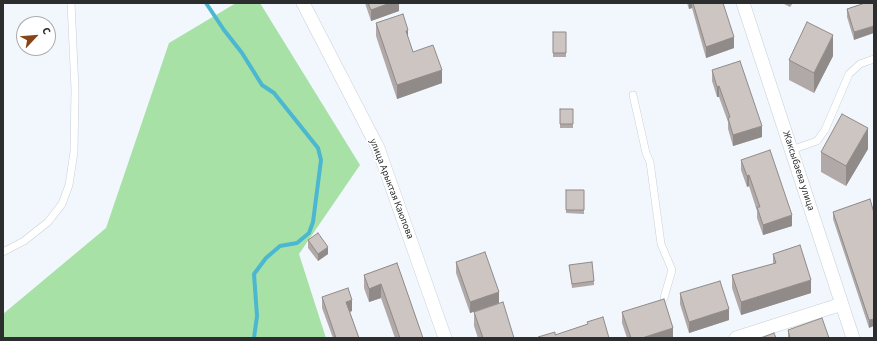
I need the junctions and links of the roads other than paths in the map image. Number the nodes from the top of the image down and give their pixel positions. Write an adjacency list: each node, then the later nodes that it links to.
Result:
1 (71, 3): 7 (lane)
2 (303, 3): 10 (street, улица Арыктая Каюпова)
3 (743, 3): 6 (street, Жаксыбаева улица)
4 (874, 59): 6 (lane)
5 (633, 95): 8 (lane)
6 (791, 150): 9 (street, Жаксыбаева улица)
7 (3, 252)
8 (664, 298)
9 (842, 304): 11 (street); 12 (street, Жаксыбаева улица)
10 (446, 338)
11 (736, 338)
12 (853, 338)

